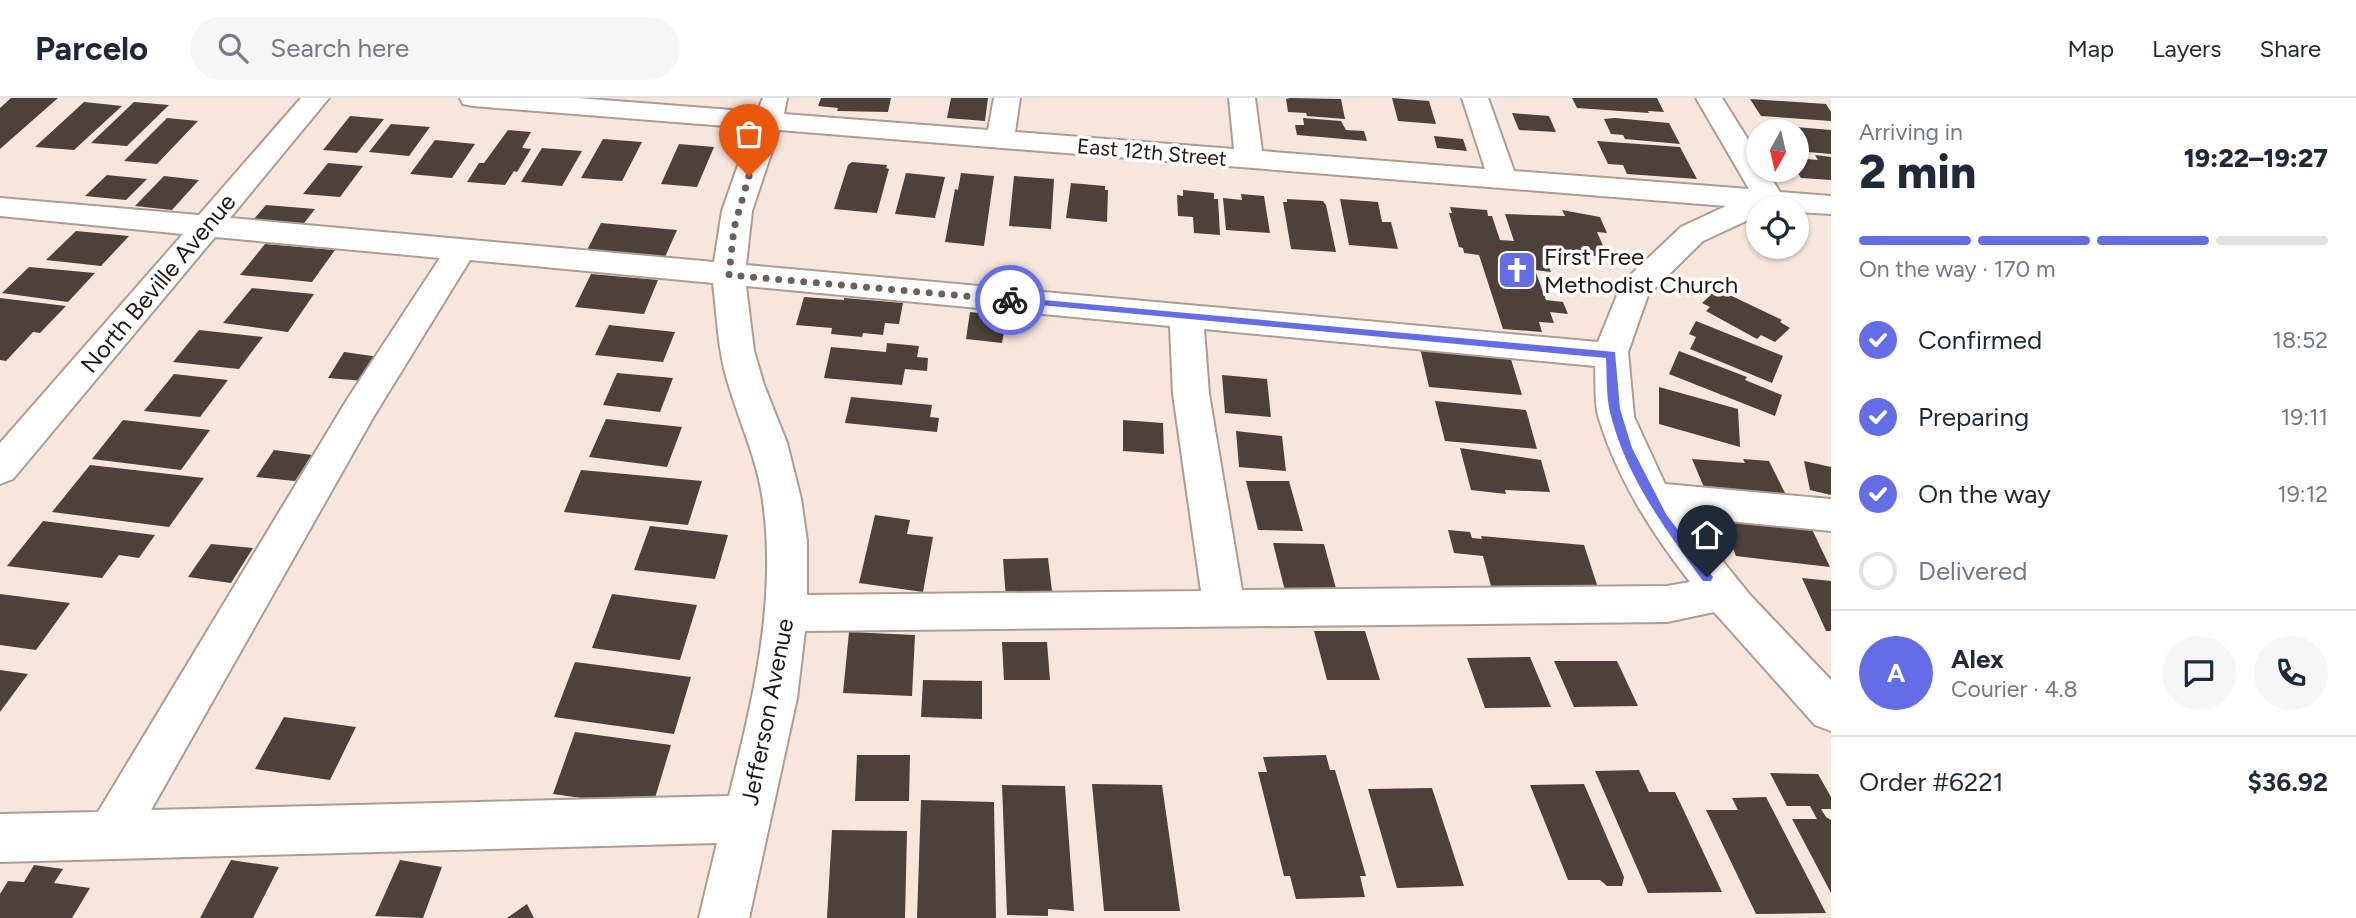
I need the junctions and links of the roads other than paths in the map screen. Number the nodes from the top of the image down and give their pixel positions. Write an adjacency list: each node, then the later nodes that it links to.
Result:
1 (316, 98): 18 (street, North Beville Avenue)
2 (473, 98): 7 (street, East 12th Street)
3 (1007, 98): 9 (street)
4 (1242, 98): 10 (street)
5 (1475, 98): 11 (street)
6 (1709, 98): 12 (street)
7 (549, 101): 8 (street, East 12th Street)
8 (772, 110): 9 (street, East 12th Street); 20 (street, Jefferson Avenue)
9 (1000, 140): 10 (street, East 12th Street)
10 (1248, 160): 11 (street, East 12th Street)
11 (1503, 180): 13 (street, East 12th Street)
12 (1767, 196)
13 (1746, 199)
14 (1809, 204): 15 (street, East 12th Street)
15 (1831, 205)
16 (0, 207): 18 (street)
17 (1746, 211): 22 (street)
18 (207, 226): 19 (street); 23 (street, North Beville Avenue)
19 (461, 250): 20 (street); 31 (street)
20 (729, 275): 21 (street); 28 (street, Jefferson Avenue)
21 (1186, 316): 22 (street); 27 (street)
22 (1611, 355): 24 (street)
23 (0, 469)
24 (1650, 498): 25 (street); 26 (street)
25 (1831, 515)
26 (1722, 593): 27 (street); 29 (street)
27 (1224, 607): 28 (street)
28 (787, 613): 30 (street, Jefferson Avenue)
29 (1831, 710)
30 (747, 819): 31 (street); 33 (street, Jefferson Avenue)
31 (111, 835): 32 (street)
32 (0, 838)
33 (724, 918)

